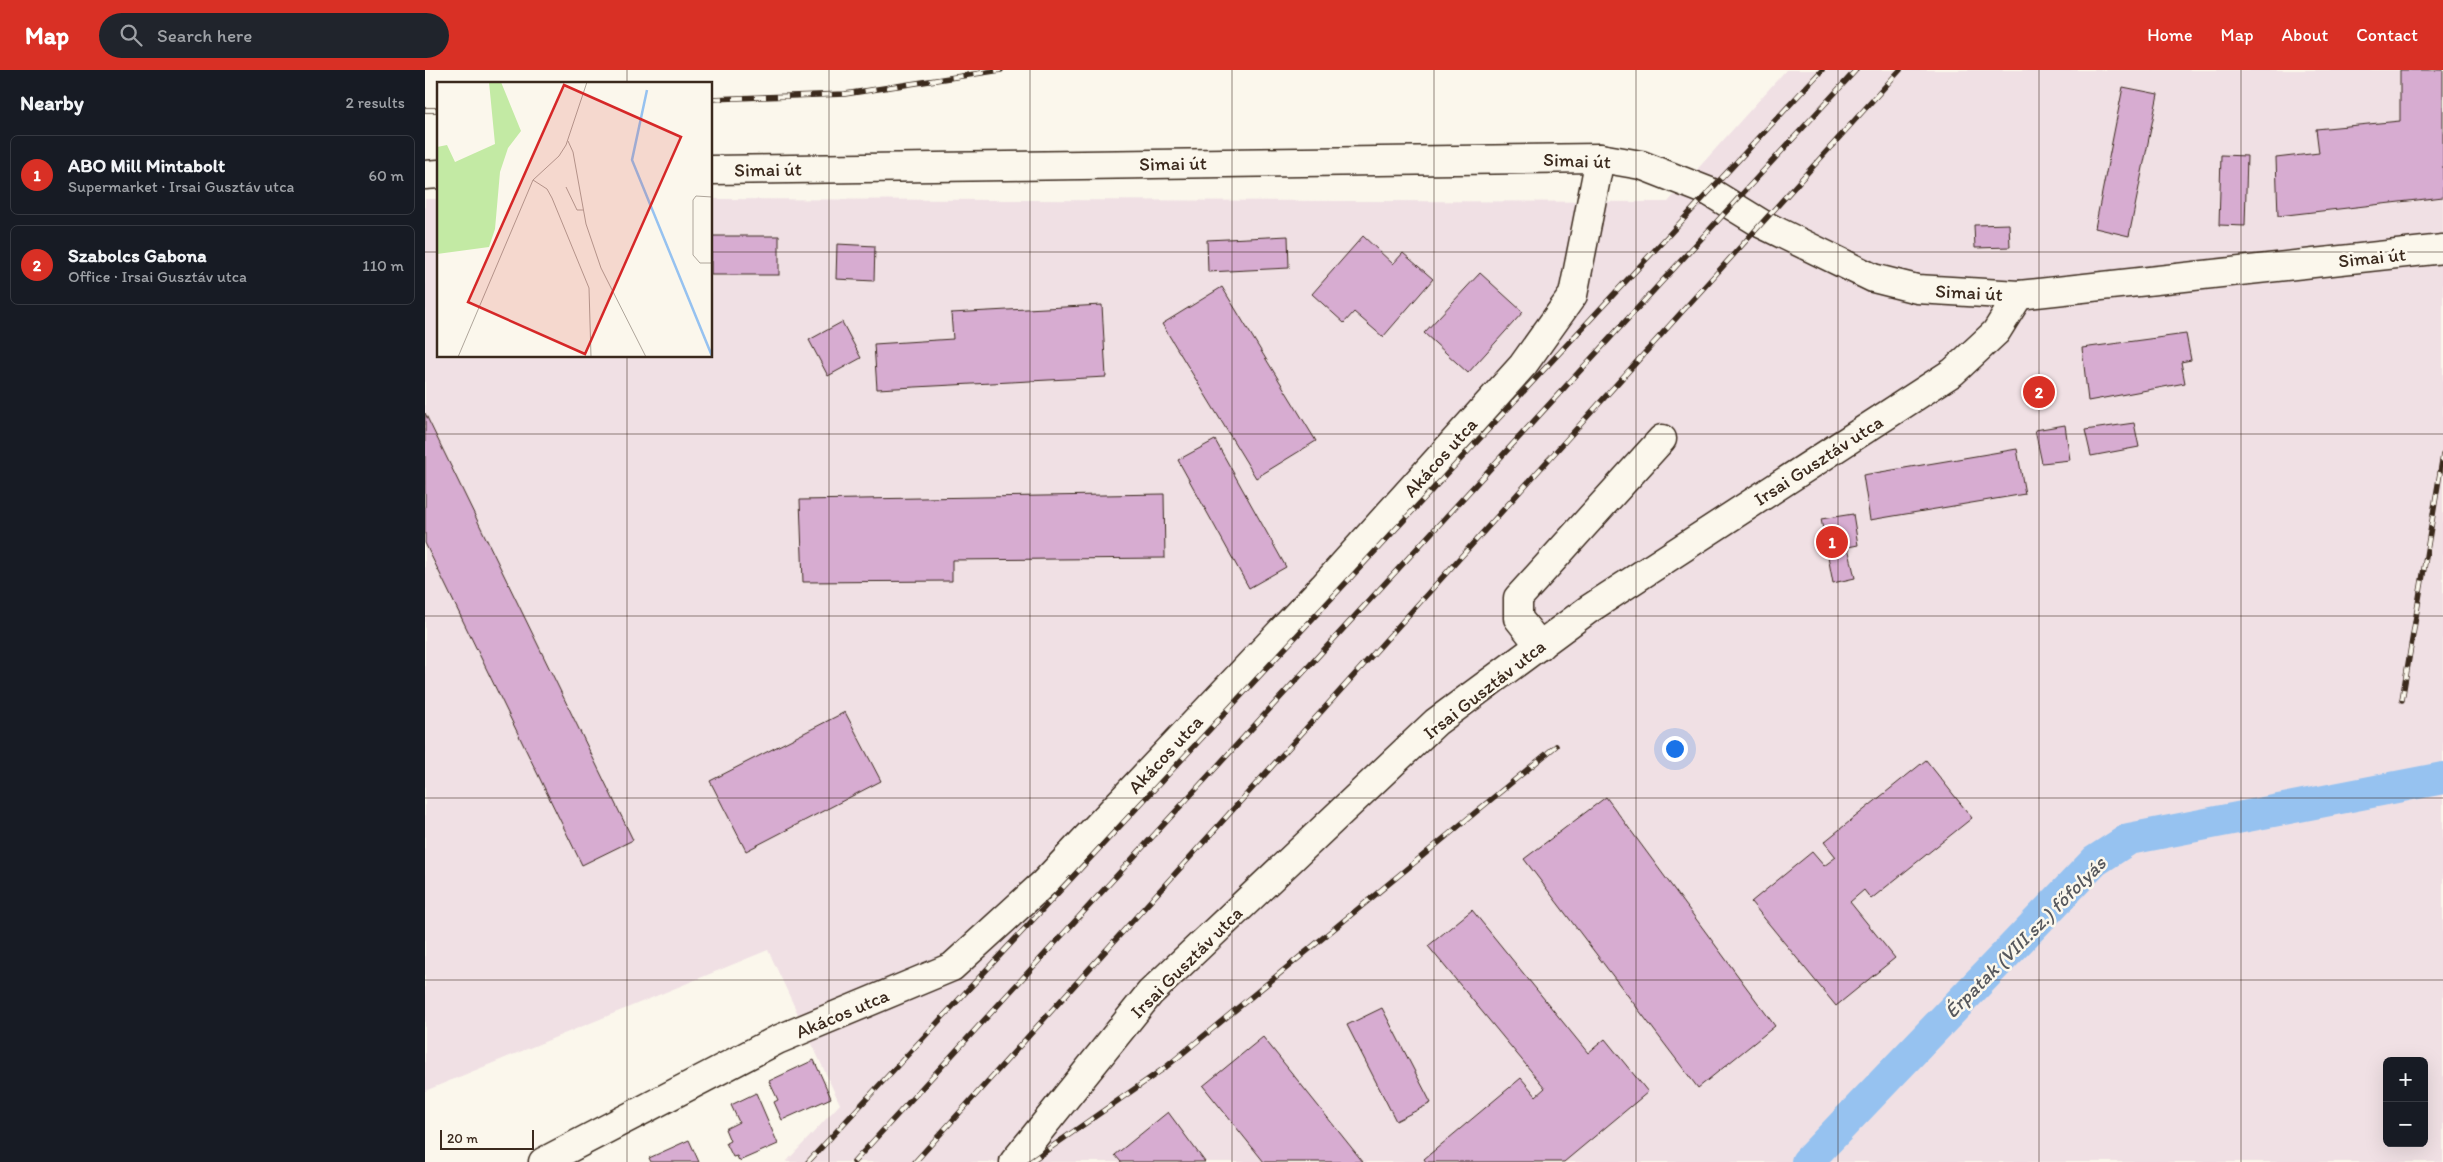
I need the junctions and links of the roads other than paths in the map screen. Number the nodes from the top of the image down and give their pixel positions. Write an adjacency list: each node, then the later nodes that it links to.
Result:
1 (1600, 158): 2 (street, Simai út); 4 (street, Simai út); 7 (street, Akácos utca)
2 (713, 170)
3 (2443, 249): 4 (street, Simai út)
4 (2019, 295): 6 (street, Irsai Gusztáv utca)
5 (1662, 439): 6 (street)
6 (1539, 646): 8 (street, Irsai Gusztáv utca)
7 (543, 1162)
8 (1014, 1162)

